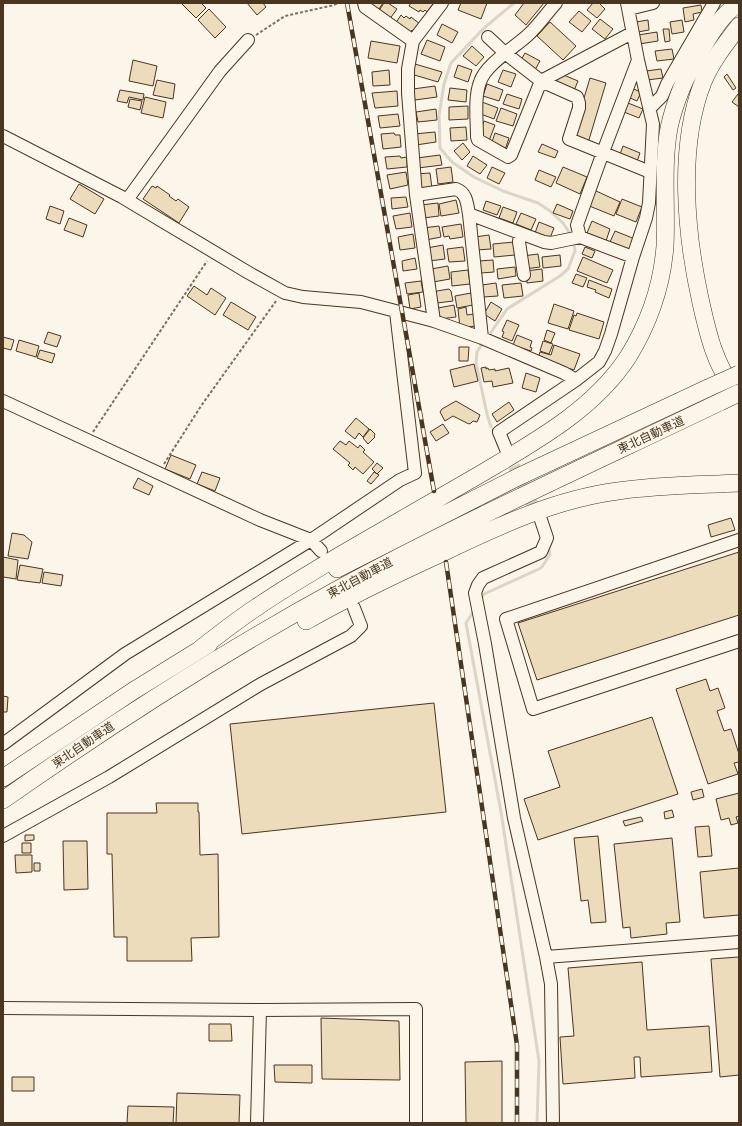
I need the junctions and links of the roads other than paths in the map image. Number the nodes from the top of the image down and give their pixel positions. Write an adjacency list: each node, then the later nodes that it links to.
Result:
1 (364, 3): 12 (street)
2 (442, 3): 12 (street)
3 (556, 3): 13 (street)
4 (653, 3): 7 (street)
5 (714, 3): 16 (street)
6 (739, 4): 42 (highway)
7 (628, 6): 9 (street)
8 (739, 26): 32 (highway)
9 (632, 32): 14 (street); 15 (street)
10 (488, 37): 13 (street)
11 (248, 40): 21 (street)
12 (413, 41): 20 (street)
13 (505, 53): 15 (street); 15 (street)
14 (638, 60): 16 (street); 18 (street)
15 (541, 81): 18 (street)
16 (650, 108): 19 (street)
17 (3, 136): 21 (street)
18 (603, 152): 19 (street); 24 (street)
19 (650, 172): 25 (street)
20 (416, 195): 22 (street); 28 (street)
21 (127, 200): 27 (street)
22 (469, 214): 23 (street); 29 (street)
23 (520, 233): 24 (street); 26 (street)
24 (580, 237): 25 (street)
25 (633, 257): 31 (street)
26 (524, 275)
27 (396, 312): 28 (street); 37 (street)
28 (434, 321): 29 (street)
29 (482, 338): 31 (street)
30 (739, 374): 42 (highway, 東北自動車道, bridge)
31 (576, 380): 34 (street)
32 (739, 394): 43 (highway, 東北自動車道, bridge)
33 (3, 401): 37 (street)
34 (506, 449)
35 (739, 483): 43 (highway)
36 (540, 520): 49 (street)
37 (311, 540): 39 (street); 44 (street)
38 (739, 540): 41 (street)
39 (320, 551)
40 (354, 608): 47 (street)
41 (739, 641)
42 (199, 650): 45 (highway, 東北自動車道)
43 (211, 663): 46 (highway, 東北自動車道)
44 (3, 744)
45 (3, 778)
46 (3, 800)
47 (3, 836)
48 (739, 942): 49 (street)
49 (546, 957): 54 (street)
50 (3, 1008): 51 (street)
51 (260, 1010): 52 (street); 53 (street)
52 (257, 1123)
53 (416, 1123)
54 (553, 1123)

